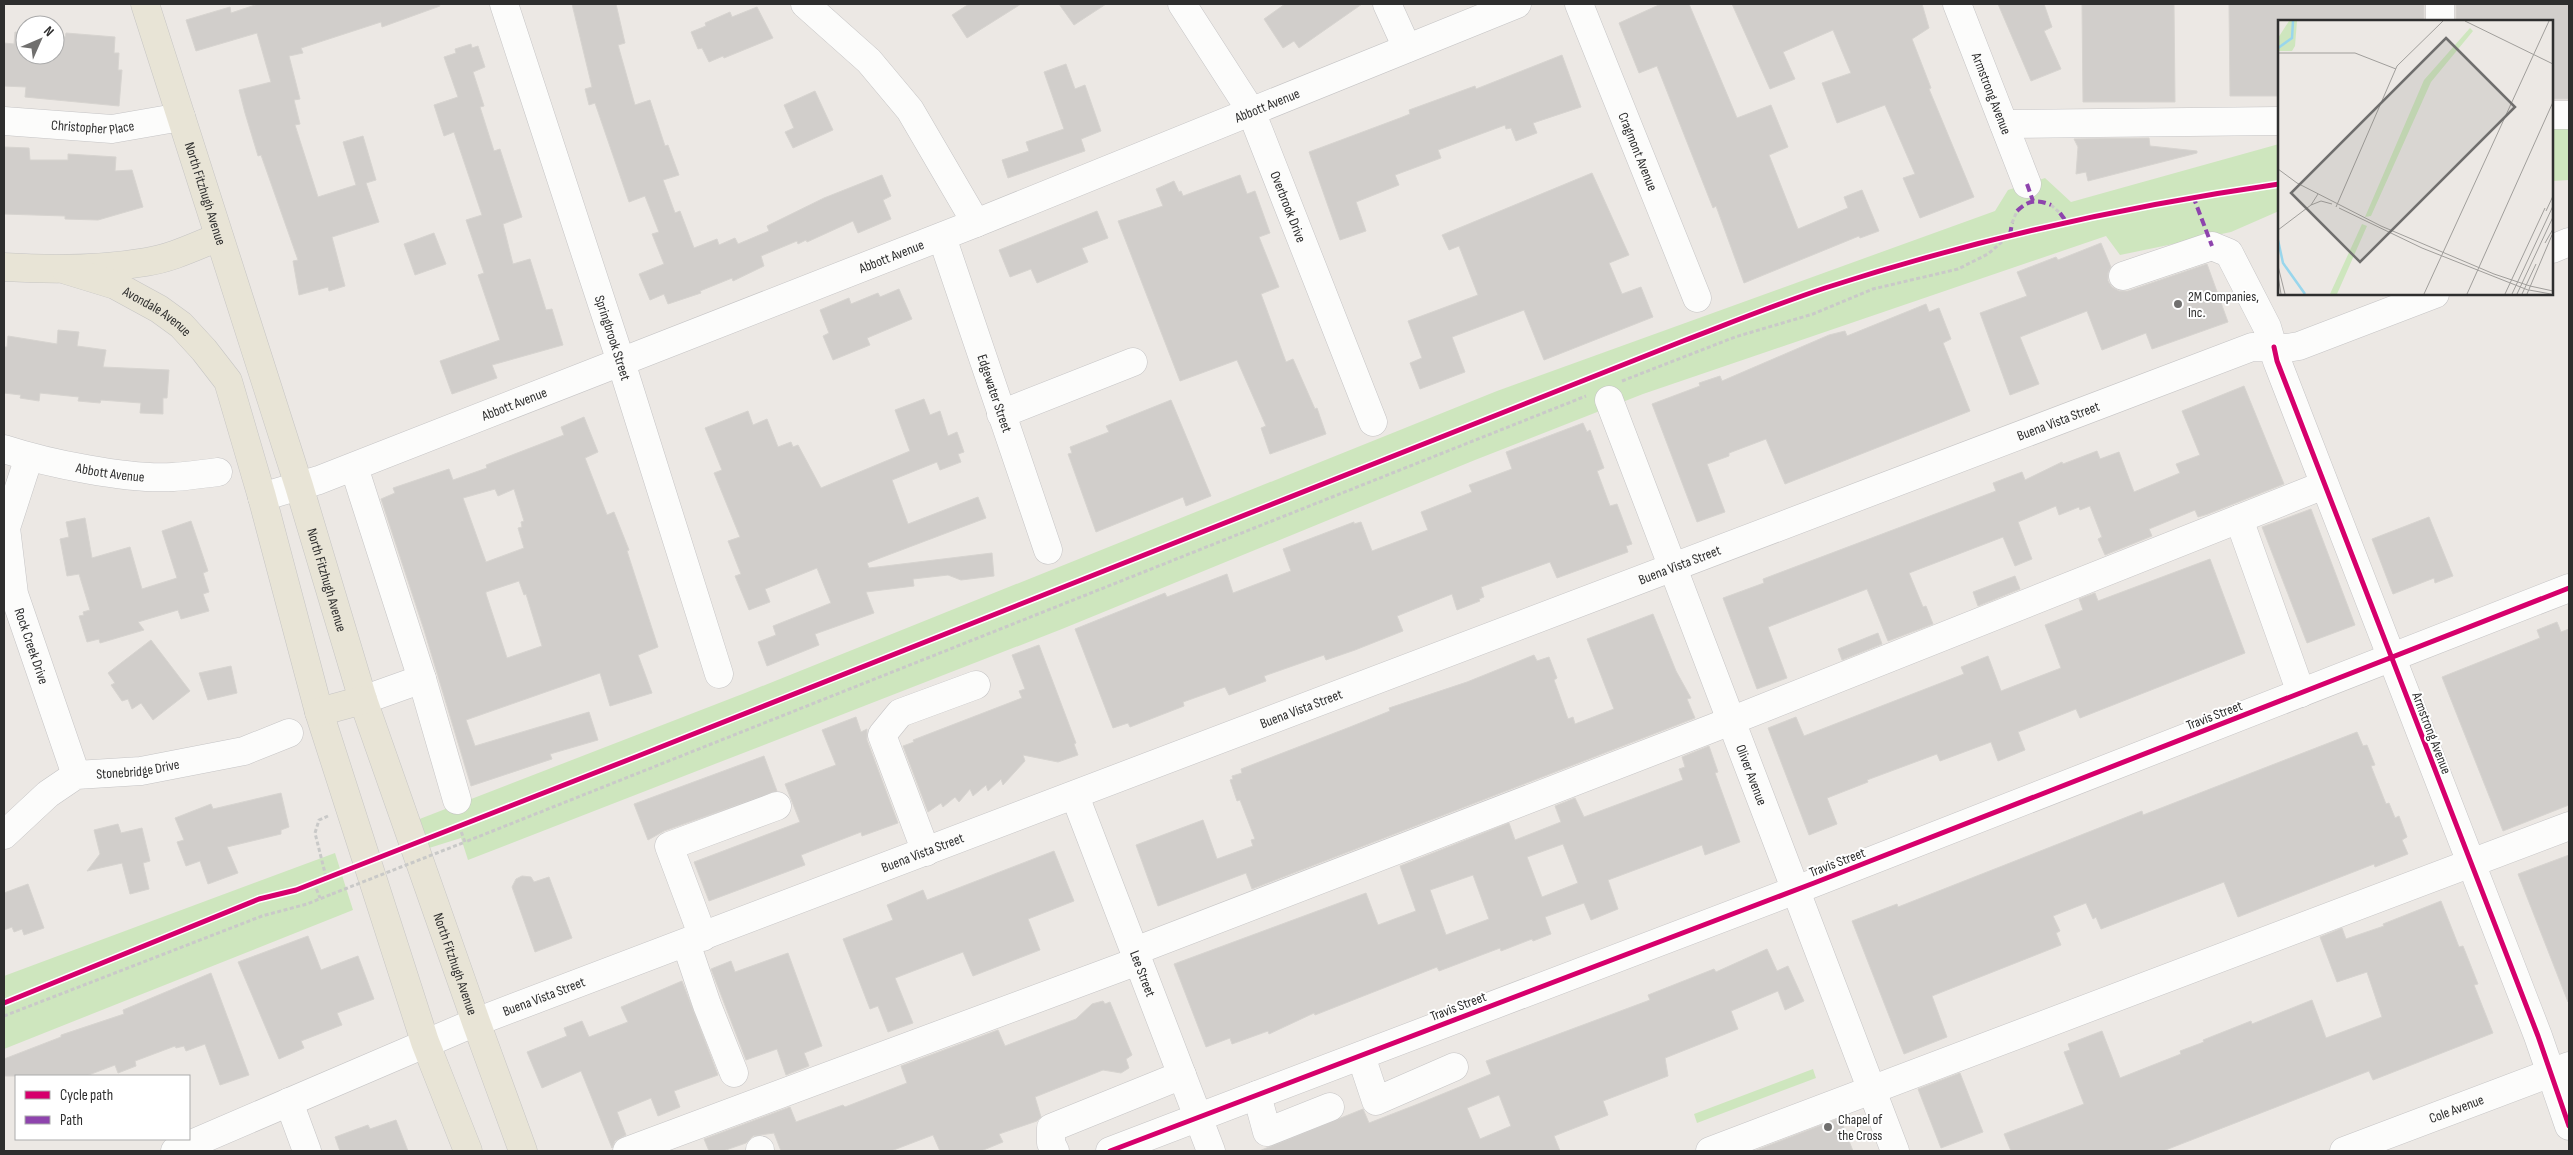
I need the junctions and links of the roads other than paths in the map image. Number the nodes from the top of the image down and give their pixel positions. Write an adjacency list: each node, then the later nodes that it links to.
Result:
1 (145, 4): 15 (main road, North Fitzhugh Avenue)
2 (504, 4): 31 (street, Springbrook Street)
3 (805, 4): 20 (street)
4 (1182, 4): 12 (street, Overbrook Drive)
5 (1387, 4): 11 (street)
6 (1517, 4): 11 (street, Abbott Avenue)
7 (1579, 4): 29 (street, Cragmont Avenue)
8 (1957, 4): 18 (street, Armstrong Avenue)
9 (2440, 4): 10 (street)
10 (2440, 20)
11 (1407, 48): 12 (street, Abbott Avenue)
12 (1251, 110): 20 (street, Abbott Avenue); 35 (street, Overbrook Drive)
13 (2553, 115): 14 (street)
14 (2569, 115)
15 (181, 117): 16 (street, Christopher Place); 22 (main road, North Fitzhugh Avenue)
16 (4, 121)
17 (2278, 121): 18 (street)
18 (2004, 124): 19 (street, Armstrong Avenue)
19 (2026, 184)
20 (976, 223): 21 (street, Abbott Avenue)
21 (942, 236): 31 (street, Abbott Avenue); 34 (street, Edgewater Street)
22 (219, 237): 26 (main road, Avondale Avenue); 41 (main road, North Fitzhugh Avenue)
23 (2569, 242): 24 (street)
24 (2553, 249)
25 (4, 267): 26 (main road, Avondale Avenue)
26 (66, 270): 42 (main road, Avondale Avenue)
27 (2123, 276): 30 (street, Armstrong Avenue)
28 (2432, 295): 30 (street, Buena Vista Street)
29 (1697, 298)
30 (2274, 348): 40 (street, Armstrong Avenue); 45 (street, Buena Vista Street)
31 (621, 362): 38 (street, Abbott Avenue); 48 (street, Springbrook Street)
32 (1133, 362): 34 (street)
33 (1603, 393): 45 (street, Oliver Avenue)
34 (1002, 414): 44 (street, Edgewater Street)
35 (1373, 422)
36 (4, 449): 37 (street, Abbott Avenue)
37 (30, 457): 39 (street, Abbott Avenue); 56 (street, Rock Creek Drive)
38 (354, 467): 41 (street, Abbott Avenue); 49 (street)
39 (218, 472)
40 (2324, 485): 43 (street); 47 (street, Armstrong Avenue)
41 (299, 486): 42 (street, Abbott Avenue); 52 (main road, North Fitzhugh Avenue)
42 (262, 497): 53 (main road)
43 (2239, 519): 51 (street); 54 (street)
44 (1048, 550)
45 (1673, 568): 54 (street, Oliver Avenue); 57 (street, Buena Vista Street)
46 (2569, 588): 47 (street, Travis Street)
47 (2391, 658): 51 (street, Travis Street); 63 (street, Armstrong Avenue)
48 (719, 674)
49 (422, 679): 52 (street); 59 (street)
50 (976, 685): 62 (street)
51 (2301, 693): 64 (street, Travis Street)
52 (363, 700): 53 (main road); 67 (main road, North Fitzhugh Avenue)
53 (319, 712): 68 (main road)
54 (1731, 721): 64 (street, Oliver Avenue); 66 (street)
55 (289, 733): 56 (street, Stonebridge Drive)
56 (76, 775): 61 (street, Stonebridge Drive)
57 (1075, 796): 62 (street, Buena Vista Street); 66 (street, Lee Street)
58 (777, 806): 65 (street)
59 (461, 816)
60 (2569, 826): 63 (street)
61 (4, 835)
62 (926, 852): 65 (street, Buena Vista Street)
63 (2470, 864): 71 (street, Armstrong Avenue); 74 (street)
64 (1796, 890): 69 (street, Travis Street); 74 (street, Oliver Avenue)
65 (694, 940): 67 (street, Buena Vista Street); 72 (street)
66 (1136, 956): 73 (street, Lee Street); 84 (street)
67 (476, 1022): 68 (street, Buena Vista Street); 83 (main road, North Fitzhugh Avenue)
68 (425, 1042): 76 (street, Buena Vista Street); 82 (main road)
69 (1361, 1056): 70 (street); 75 (street, Travis Street)
70 (1454, 1068)
71 (2559, 1070): 79 (street, Armstrong Avenue); 90 (street, Cole Avenue)
72 (734, 1073)
73 (1182, 1075): 78 (street, Lee Street); 85 (street)
74 (1872, 1089): 88 (street); 89 (street, Oliver Avenue)
75 (1257, 1095): 77 (street); 78 (street, Travis Street)
76 (289, 1102): 80 (street, Buena Vista Street); 81 (street)
77 (1330, 1107)
78 (1198, 1118): 86 (street, Travis Street); 87 (street, Lee Street)
79 (2569, 1126)
80 (175, 1151)
81 (308, 1151)
82 (468, 1151)
83 (523, 1151)
84 (627, 1151)
85 (1055, 1151)
86 (1110, 1151)
87 (1211, 1151)
88 (1710, 1151)
89 (1896, 1151)
90 (2344, 1151)

